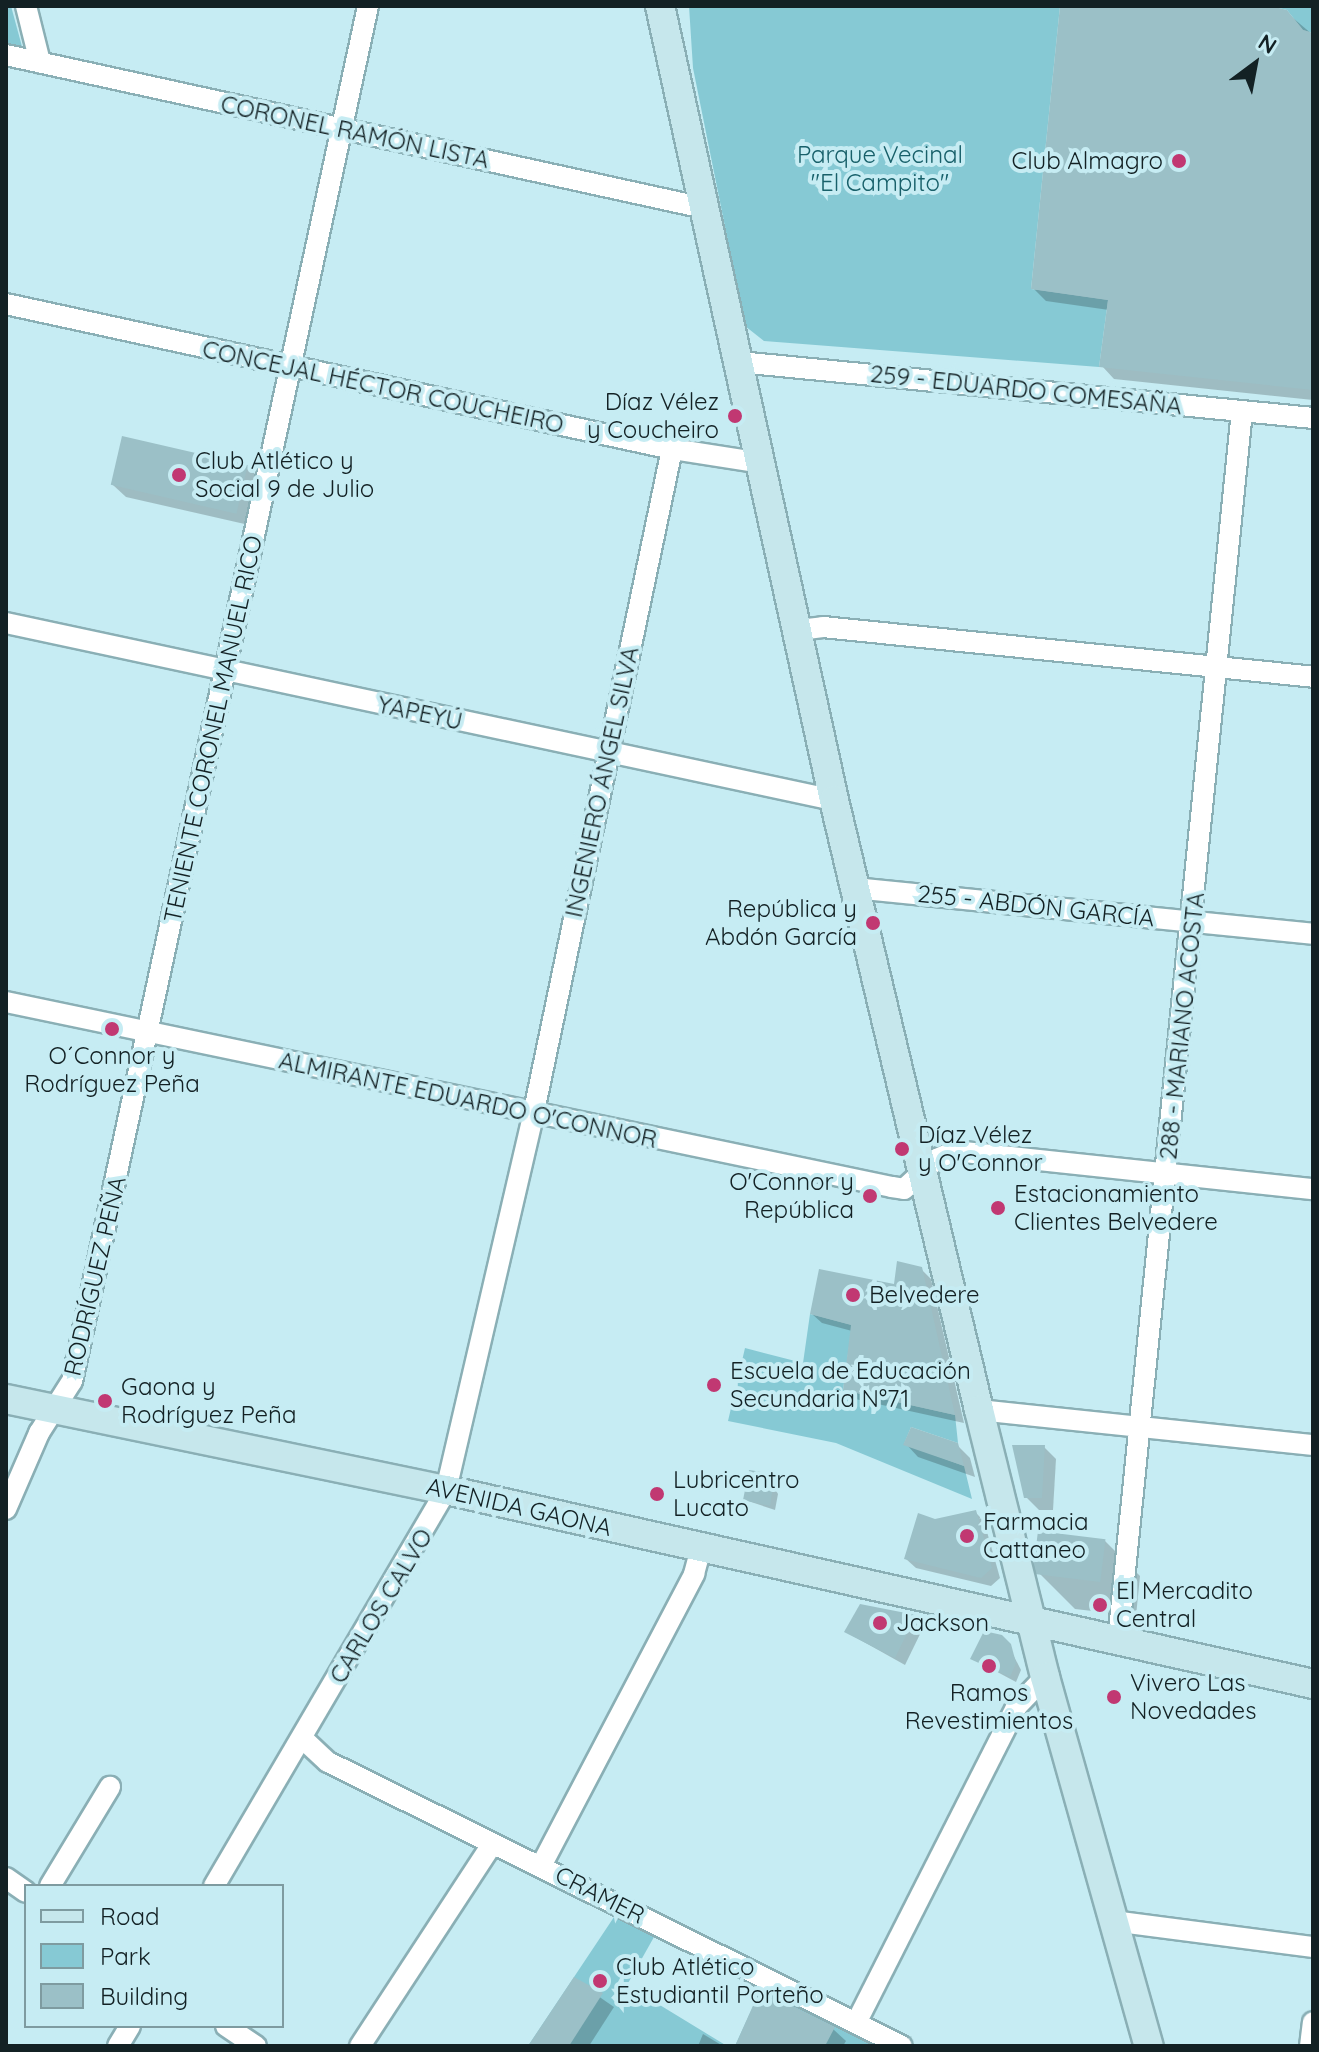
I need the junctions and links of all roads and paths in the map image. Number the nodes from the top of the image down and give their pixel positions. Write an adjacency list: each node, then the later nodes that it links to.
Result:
1 (26, 6): 6 (street)
2 (368, 6): 8 (street, TENIENTE CORONEL MANUEL RICO)
3 (660, 6): 7 (main road)
4 (673, 6): 7 (main road)
5 (6, 55): 6 (street, CORONEL RAMÓN LISTA)
6 (40, 62): 8 (street, CORONEL RAMÓN LISTA)
7 (682, 98): 9 (main road)
8 (340, 129): 9 (street, CORONEL RAMÓN LISTA); 12 (street, TENIENTE CORONEL MANUEL RICO)
9 (704, 208): 11 (main road)
10 (6, 304): 12 (street, CONCEJAL HÉCTOR COUCHEIRO)
11 (739, 362): 13 (street, 259 - EDUARDO COMESAÑA); 16 (main road)
12 (289, 368): 15 (street, CONCEJAL HÉCTOR COUCHEIRO); 20 (street, TENIENTE CORONEL MANUEL RICO)
13 (1242, 411): 14 (street, 259 - EDUARDO COMESAÑA); 19 (street, 288 - MARIANO ACOSTA)
14 (1313, 418)
15 (672, 449): 16 (street, CONCEJAL HÉCTOR COUCHEIRO); 22 (street, INGENIERO ÁNGEL SILVA)
16 (761, 463): 18 (main road)
17 (6, 623): 20 (street, YAPEYÚ)
18 (799, 630): 19 (street); 23 (main road)
19 (1218, 667): 21 (street); 25 (street, 288 - MARIANO ACOSTA)
20 (225, 672): 22 (street, YAPEYÚ); 28 (street, TENIENTE CORONEL MANUEL RICO)
21 (1313, 677)
22 (608, 752): 23 (street, YAPEYÚ); 29 (street, INGENIERO ÁNGEL SILVA)
23 (834, 800): 24 (main road)
24 (854, 888): 25 (street, 255 - ABDÓN GARCÍA); 30 (main road)
25 (1193, 922): 26 (street, 255 - ABDÓN GARCÍA); 31 (street, 288 - MARIANO ACOSTA)
26 (1313, 934)
27 (6, 1002): 28 (street, ALMIRANTE EDUARDO O'CONNOR)
28 (149, 1030): 29 (street, ALMIRANTE EDUARDO O'CONNOR); 34 (street, RODRÍGUEZ PEÑA)
29 (533, 1116): 30 (street, ALMIRANTE EDUARDO O'CONNOR); 38 (street, CARLOS CALVO)
30 (925, 1171): 31 (street); 35 (main road)
31 (1168, 1173): 32 (street); 36 (street, 288 - MARIANO ACOSTA)
32 (1313, 1189)
33 (6, 1399): 34 (main road, AVENIDA GAONA)
34 (55, 1410): 38 (main road, AVENIDA GAONA); 39 (street, RODRÍGUEZ PEÑA)
35 (979, 1410): 36 (street); 41 (main road)
36 (1140, 1429): 37 (street); 42 (street, 288 - MARIANO ACOSTA)
37 (1313, 1445)
38 (446, 1490): 40 (main road, AVENIDA GAONA); 45 (street, CARLOS CALVO)
39 (6, 1509)
40 (701, 1548): 41 (main road, AVENIDA GAONA); 48 (street)
41 (1031, 1623): 42 (main road, AVENIDA GAONA); 43 (main road)
42 (1118, 1640): 44 (main road, AVENIDA GAONA)
43 (1045, 1677): 53 (main road); 56 (street)
44 (1313, 1684)
45 (302, 1738): 47 (street, CRAMER); 51 (street, CARLOS CALVO)
46 (110, 1787): 50 (street)
47 (492, 1844): 48 (street, CRAMER); 61 (street)
48 (541, 1866): 56 (street, CRAMER)
49 (6, 1878): 52 (street)
50 (51, 1884)
51 (215, 1884)
52 (24, 1891)
53 (1113, 1921): 54 (street); 63 (main road)
54 (1313, 1947)
55 (1313, 2022): 64 (street)
56 (856, 2023): 62 (street, CRAMER)
57 (129, 2028): 59 (street)
58 (229, 2028): 60 (street)
59 (118, 2046)
60 (256, 2046)
61 (360, 2046)
62 (902, 2046)
63 (1149, 2046)
64 (1310, 2046)

